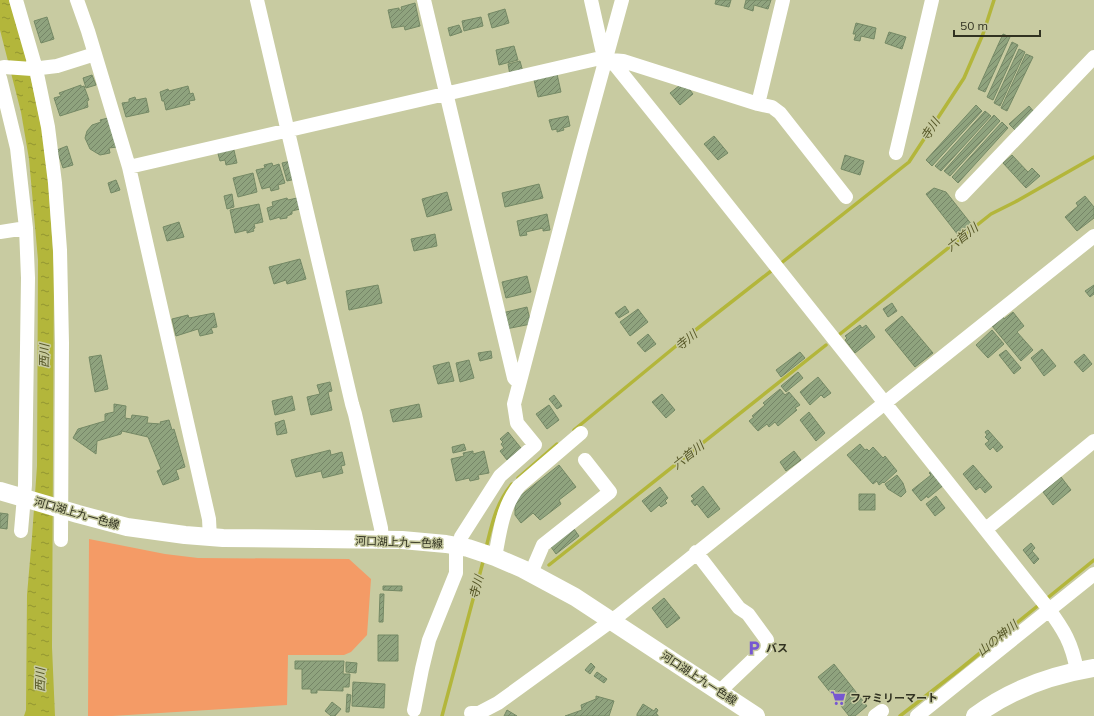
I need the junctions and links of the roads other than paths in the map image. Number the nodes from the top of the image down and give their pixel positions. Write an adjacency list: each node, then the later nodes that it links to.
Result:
1 (16, 0): 12 (street)
2 (77, 0): 9 (street)
3 (257, 0): 16 (street)
4 (424, 0): 14 (street)
5 (591, 0): 11 (street)
6 (622, 0): 11 (street)
7 (783, 0): 15 (street)
8 (932, 0): 17 (street)
9 (95, 54): 12 (street); 18 (street)
10 (1094, 57): 19 (street)
11 (608, 58): 14 (street); 15 (street); 24 (street); 25 (street)
12 (34, 69): 13 (street); 31 (street)
13 (1, 71): 21 (street)
14 (447, 93): 16 (street); 24 (street)
15 (758, 104): 20 (street)
16 (289, 130): 18 (street); 36 (street)
17 (896, 153)
18 (129, 167): 34 (street)
19 (962, 195)
20 (846, 197)
21 (26, 228): 22 (street); 30 (street)
22 (0, 232)
23 (1094, 236): 25 (street)
24 (519, 384): 37 (street)
25 (884, 403): 32 (street); 38 (street)
26 (581, 433): 39 (street)
27 (1094, 441): 32 (street)
28 (585, 460): 40 (street)
29 (0, 491): 30 (main road, 河口湖上九一色線)
30 (27, 498): 31 (main road, 河口湖上九一色線); 33 (street)
31 (59, 509): 34 (main road, 河口湖上九一色線); 35 (street)
32 (986, 529): 42 (street)
33 (21, 531)
34 (210, 538): 36 (main road, 河口湖上九一色線)
35 (62, 540)
36 (382, 540): 37 (main road, 河口湖上九一色線)
37 (463, 547): 39 (main road, 河口湖上九一色線); 46 (street)
38 (696, 552): 43 (street); 45 (street)
39 (493, 556): 40 (main road, 河口湖上九一色線)
40 (531, 573): 43 (main road, 河口湖上九一色線)
41 (1094, 574): 42 (street)
42 (1048, 608): 44 (street); 49 (street)
43 (612, 621): 45 (main road, 河口湖上九一色線); 47 (street)
44 (1086, 670): 50 (main road)
45 (719, 692): 48 (main road, 河口湖上九一色線)
46 (414, 710)
47 (471, 713)
48 (756, 716)
49 (917, 716)
50 (975, 716)

